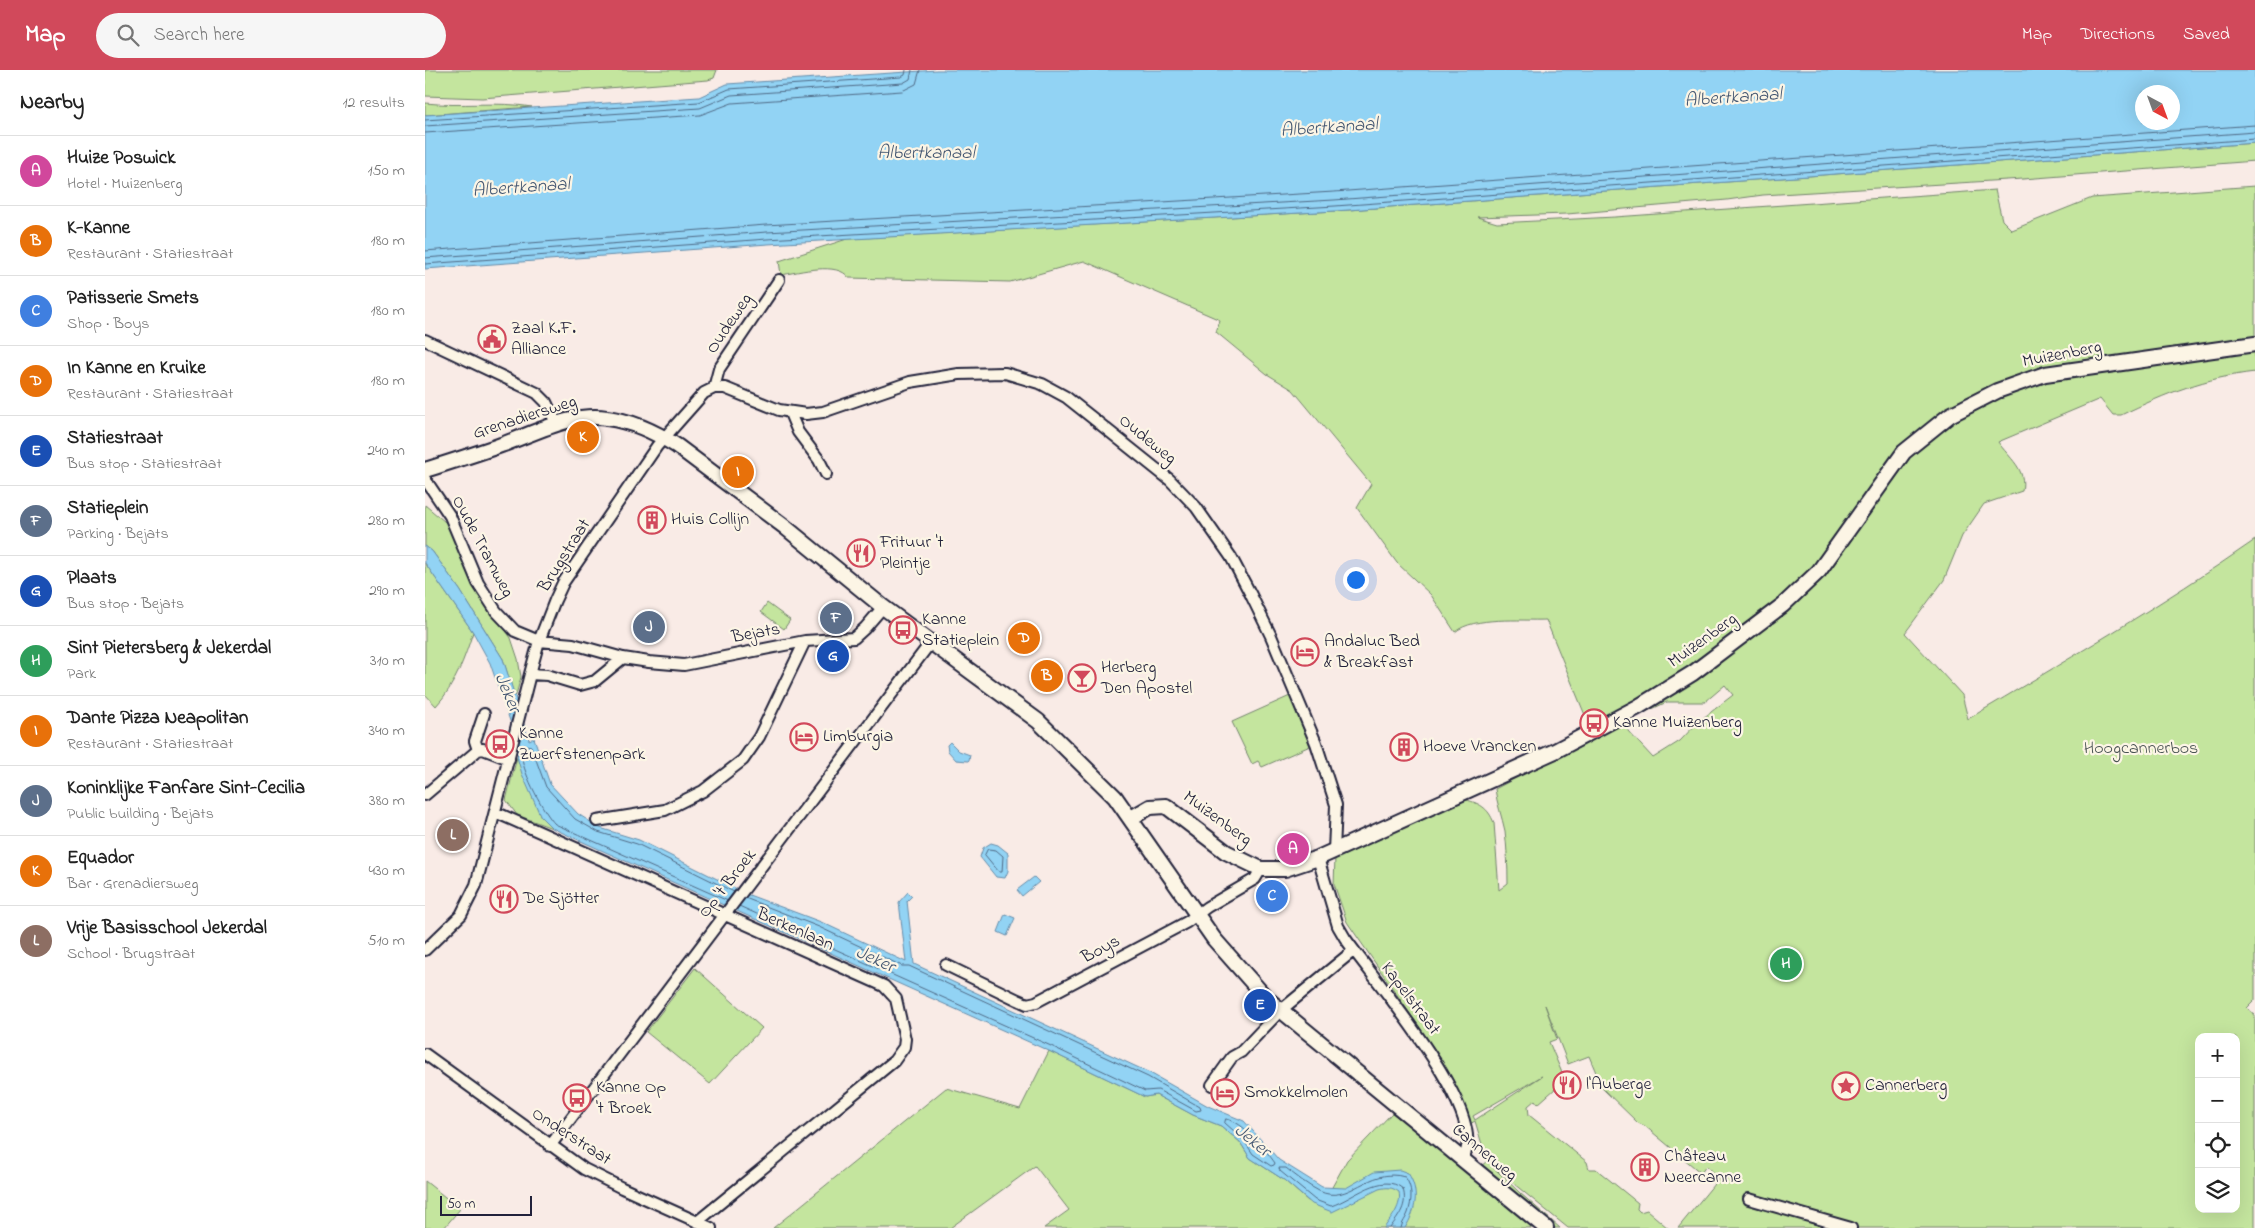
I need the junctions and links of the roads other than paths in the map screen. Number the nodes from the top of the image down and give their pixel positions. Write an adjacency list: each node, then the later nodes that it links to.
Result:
1 (779, 280): 4 (street, Oudeweg)
2 (425, 340): 6 (street)
3 (2255, 344): 24 (main road, Muizenberg)
4 (715, 388): 5 (street, Oudeweg); 7 (street)
5 (790, 413): 9 (street); 24 (street, Oudeweg)
6 (557, 425): 7 (main road, Grenadiersweg); 8 (main road, Grenadiersweg)
7 (664, 438): 11 (main road, Grenadiersweg); 12 (street, Brugstraat)
8 (425, 470)
9 (825, 474)
10 (425, 479): 12 (street, Oude Tramweg)
11 (883, 607): 13 (street, Bejats); 14 (main road, Grenadiersweg)
12 (539, 641): 15 (street, Bejats); 16 (street, Brugstraat)
13 (805, 641): 15 (street, Bejats); 23 (street)
14 (931, 642): 22 (main road, Grenadiersweg); 27 (street, Op 't Broek)
15 (623, 658): 16 (street)
16 (530, 674): 19 (street, Brugstraat)
17 (484, 714): 18 (street)
18 (478, 750): 19 (street); 20 (street)
19 (509, 759): 21 (street, Brugstraat)
20 (425, 795)
21 (495, 812): 27 (street, Berkenlaan); 29 (street, Brugstraat)
22 (1131, 818): 26 (main road, Muizenberg); 28 (main road, Cannerweg)
23 (597, 820)
24 (1334, 851): 25 (main road, Muizenberg)
25 (1318, 858): 26 (main road, Muizenberg); 30 (street, Kapelstraat)
26 (1261, 869): 28 (street, Boys)
27 (725, 913): 35 (street, Op 't Broek); 38 (street, Berkenlaan)
28 (1196, 915): 31 (street, Boys); 32 (main road, Cannerweg)
29 (425, 950)
30 (1353, 951): 32 (street); 36 (street, Kapelstraat)
31 (946, 966)
32 (1280, 1011): 34 (street); 36 (main road, Cannerweg)
33 (425, 1054): 35 (street, Onderstraat)
34 (1212, 1085)
35 (550, 1146): 38 (street, Onderstraat)
36 (1462, 1159): 40 (main road, Cannerweg)
37 (1749, 1199): 41 (street)
38 (697, 1222): 39 (street, Onderstraat)
39 (711, 1228)
40 (1546, 1228)
41 (1851, 1228)

